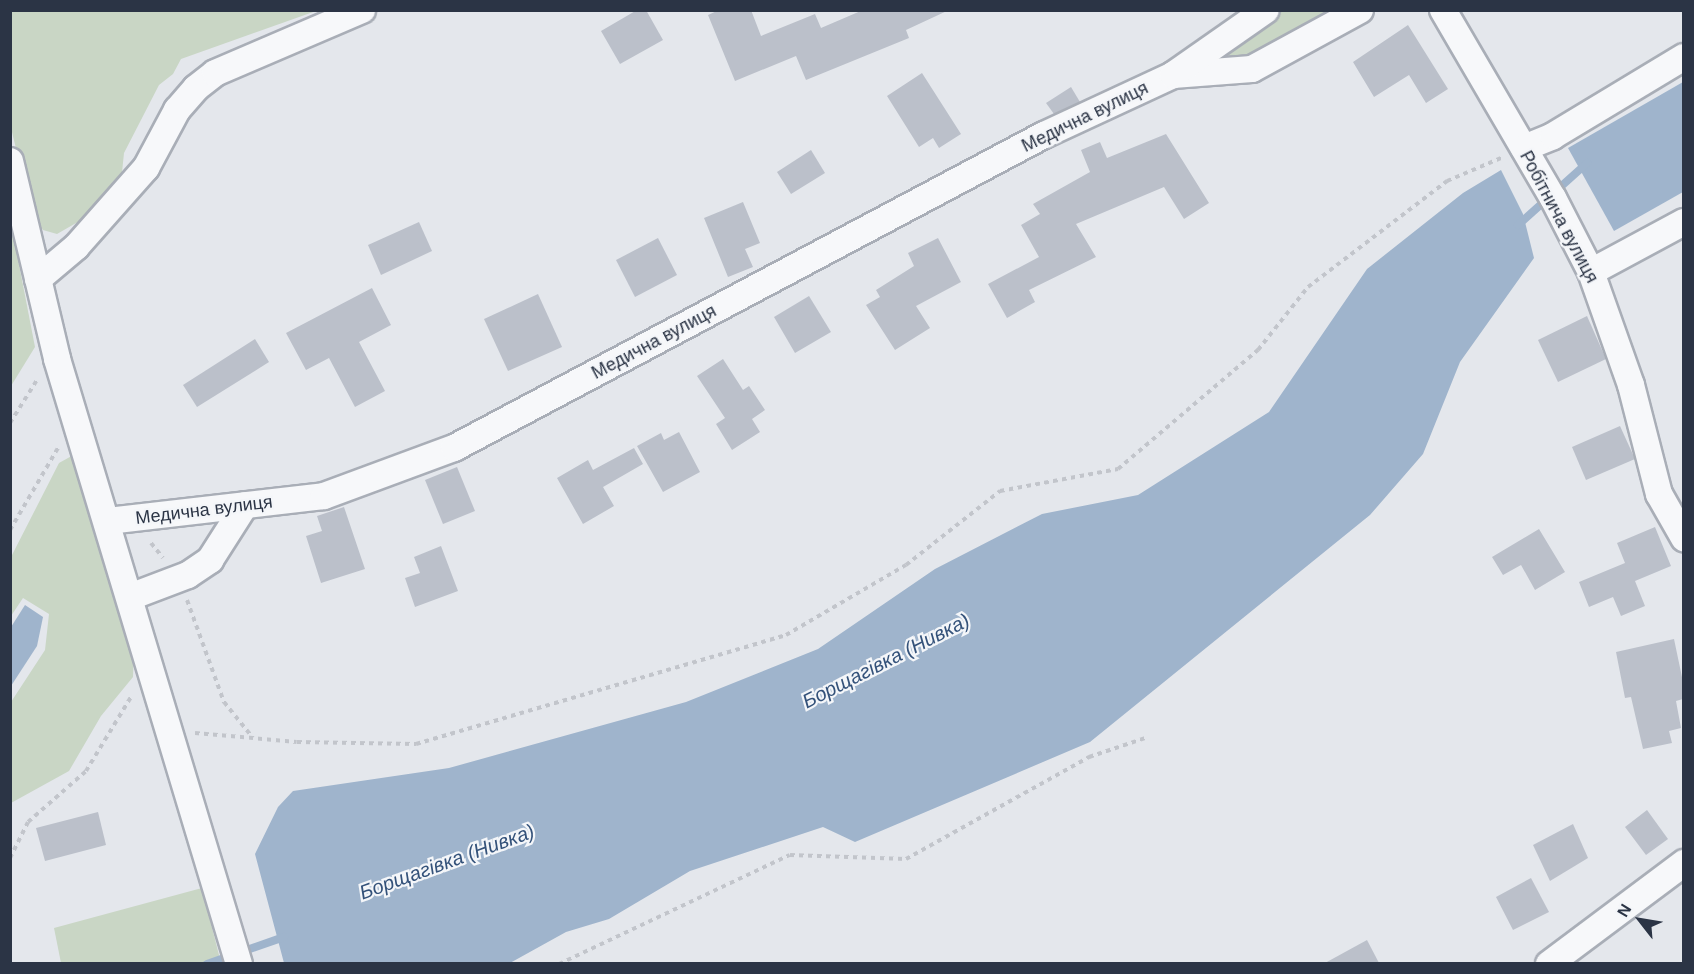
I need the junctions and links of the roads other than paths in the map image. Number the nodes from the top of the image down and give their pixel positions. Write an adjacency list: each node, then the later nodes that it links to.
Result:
1 (362, 10): 11 (street)
2 (1266, 10): 6 (street, Медична вулиця)
3 (1360, 10): 6 (street, Медична вулиця)
4 (1443, 10): 7 (street, Робітнича вулиця)
5 (1683, 57): 7 (street)
6 (1173, 75): 12 (street, Медична вулиця)
7 (1524, 148): 10 (street, Робітнича вулиця)
8 (10, 160): 11 (street)
9 (1683, 222): 10 (street)
10 (1591, 272): 14 (street, Робітнича вулиця)
11 (38, 279): 13 (street)
12 (245, 505): 13 (street, Медична вулиця); 15 (street)
13 (120, 520): 15 (street)
14 (1683, 538)
15 (130, 597): 17 (street)
16 (1683, 863): 18 (street)
17 (239, 963)
18 (1549, 963)

